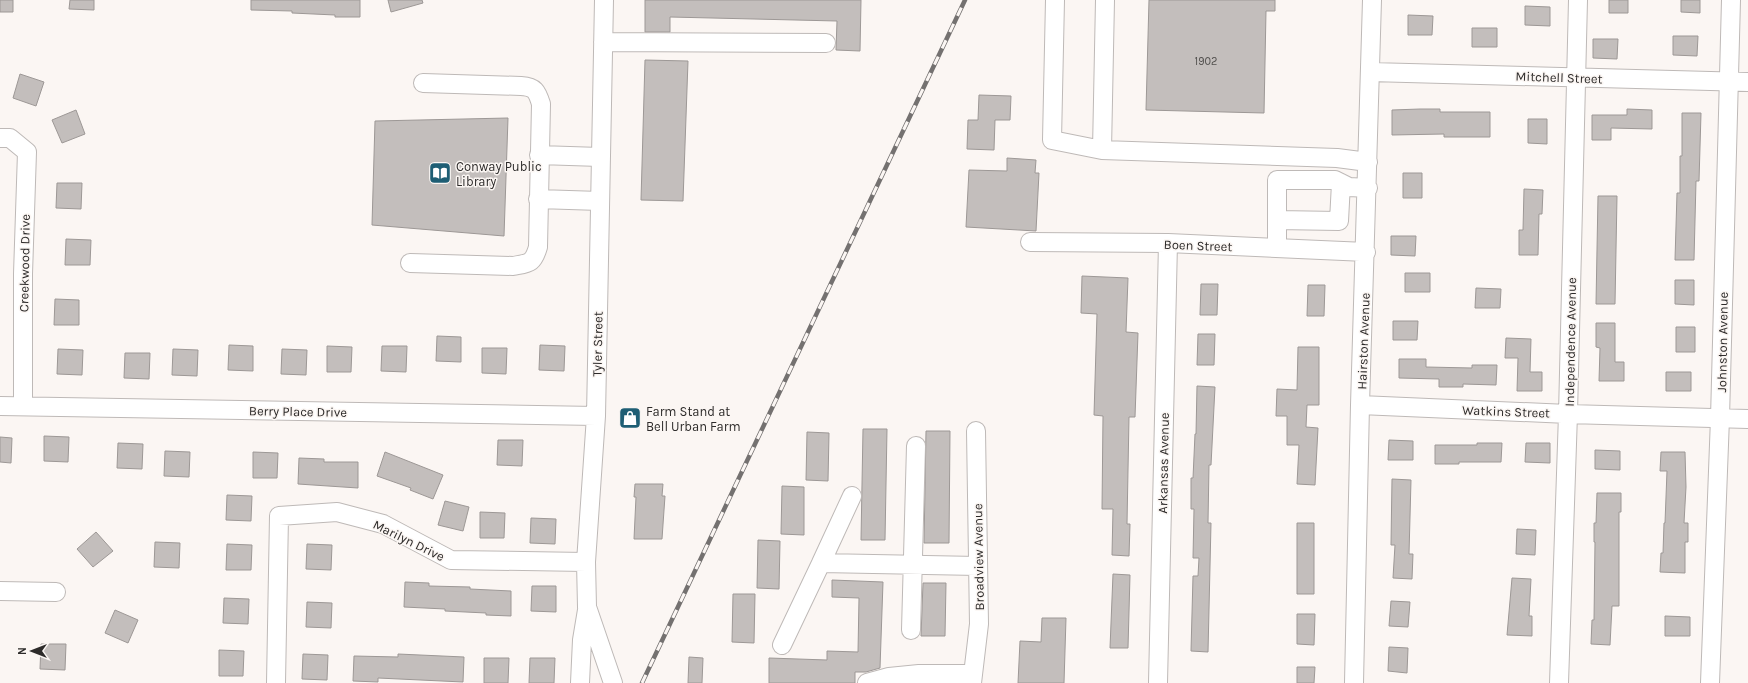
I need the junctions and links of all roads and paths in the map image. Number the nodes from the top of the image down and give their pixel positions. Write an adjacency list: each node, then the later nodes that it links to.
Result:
1 (604, 0): 7 (street, Tyler Street)
2 (1055, 0): 15 (street)
3 (1105, 0): 15 (street)
4 (1372, 0): 9 (street, Hairston Avenue)
5 (1578, 0): 10 (street, Independence Avenue)
6 (1731, 0): 11 (street, Johnston Avenue)
7 (602, 42): 8 (street); 17 (street, Tyler Street)
8 (826, 43)
9 (1370, 72): 10 (street, Mitchell Street); 18 (street, Hairston Avenue)
10 (1576, 77): 11 (street, Mitchell Street); 32 (street, Independence Avenue)
11 (1728, 82): 12 (street, Mitchell Street); 34 (street, Johnston Avenue)
12 (1748, 82)
13 (423, 83): 16 (street)
14 (0, 138): 31 (street, Creekwood Drive)
15 (1102, 150): 18 (street)
16 (539, 155): 17 (street); 21 (street)
17 (600, 157): 22 (street, Tyler Street)
18 (1368, 162): 20 (street, Hairston Avenue)
19 (1341, 183): 20 (street); 23 (street); 23 (street)
20 (1368, 188): 27 (street, Hairston Avenue)
21 (538, 199): 22 (street); 28 (street)
22 (600, 202): 33 (street, Tyler Street)
23 (1277, 220): 26 (street)
24 (1030, 242): 25 (street, Boen Street)
25 (1168, 243): 26 (street, Boen Street); 53 (street, Arkansas Avenue)
26 (1277, 248): 27 (street, Boen Street)
27 (1366, 252): 29 (street, Hairston Avenue)
28 (410, 263)
29 (1360, 405): 32 (street, Watkins Street); 54 (street, Hairston Avenue)
30 (0, 406): 31 (street, Berry Place Drive)
31 (23, 406): 33 (street, Berry Place Drive)
32 (1568, 414): 34 (street, Watkins Street); 55 (street, Independence Avenue)
33 (596, 416): 39 (street, Tyler Street)
34 (1720, 418): 35 (street, Watkins Street); 56 (street, Johnston Avenue)
35 (1748, 419)
36 (976, 431): 42 (street, Broadview Avenue)
37 (916, 446): 41 (street)
38 (852, 496): 40 (street)
39 (586, 562): 45 (street, Tyler Street); 49 (street, Marilyn Drive)
40 (821, 563): 41 (street); 47 (street)
41 (912, 566): 42 (street); 46 (street)
42 (978, 566): 48 (street, Broadview Avenue)
43 (0, 591): 44 (street)
44 (56, 592)
45 (587, 607): 50 (street); 51 (street, Tyler Street)
46 (911, 630)
47 (782, 645)
48 (972, 678): 52 (street)
49 (276, 683)
50 (580, 683)
51 (613, 683)
52 (867, 683)
53 (1158, 683)
54 (1354, 683)
55 (1559, 683)
56 (1710, 683)

